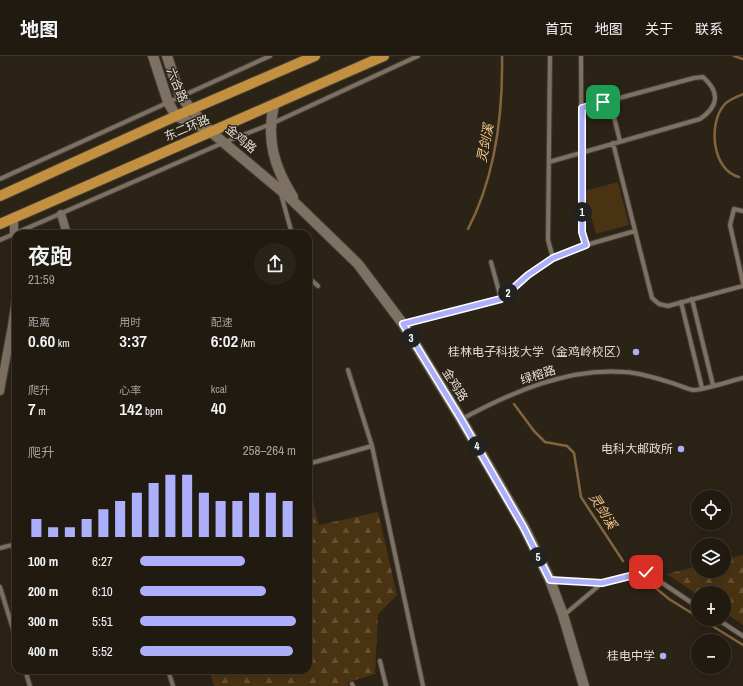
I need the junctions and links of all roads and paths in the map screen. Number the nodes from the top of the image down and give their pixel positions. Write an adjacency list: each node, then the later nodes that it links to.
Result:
1 (153, 56): 11 (main road, 六合路)
2 (167, 56): 9 (main road, 六合路)
3 (270, 56): 9 (lane)
4 (315, 56): 14 (main road, 东二环路)
5 (384, 56): 12 (main road, 东二环路)
6 (418, 56): 16 (lane)
7 (550, 56): 22 (lane)
8 (581, 56): 13 (lane)
9 (180, 96): 11 (lane); 14 (main road, 六合路)
10 (610, 101): 13 (lane); 18 (lane); 18 (lane)
11 (168, 102): 15 (main road, 六合路); 23 (lane)
12 (274, 104): 16 (main road); 17 (main road, 东二环路)
13 (582, 108): 21 (lane)
14 (192, 110): 15 (main road, 东二环路); 17 (main road, 六合路)
15 (176, 116): 17 (main road, 六合路); 25 (main road, 东二环路)
16 (270, 124): 19 (lane); 26 (main road)
17 (211, 132): 19 (main road, 金鸡路); 29 (main road, 东二环路)
18 (620, 141): 20 (lane)
19 (225, 142): 24 (main road, 金鸡路); 28 (lane)
20 (613, 143): 21 (lane); 35 (lane)
21 (582, 152): 22 (lane); 38 (lane)
22 (549, 162): 39 (lane)
23 (0, 179)
24 (279, 189): 26 (main road, 金鸡路); 34 (lane)
25 (0, 196)
26 (301, 209): 48 (main road, 金鸡路)
27 (743, 211): 42 (lane)
28 (61, 214): 32 (lane); 33 (street)
29 (14, 218): 30 (main road, 东二环路); 31 (street)
30 (0, 224)
31 (15, 230)
32 (26, 230)
33 (66, 230)
34 (291, 230)
35 (635, 231): 38 (lane); 47 (lane)
36 (12, 236): 37 (lane)
37 (0, 240)
38 (586, 245): 39 (lane)
39 (553, 258): 45 (lane)
40 (491, 262): 45 (lane)
41 (312, 281): 43 (lane)
42 (743, 283)
43 (318, 286)
44 (743, 286): 46 (lane)
45 (501, 299): 48 (lane)
46 (692, 300): 47 (lane); 52 (lane)
47 (680, 302): 53 (lane)
48 (403, 324): 55 (main road, 金鸡路)
49 (12, 326): 54 (street)
50 (348, 370): 56 (lane)
51 (743, 378): 52 (lane, 绿榕路)
52 (713, 385): 53 (lane, 绿榕路)
53 (702, 388): 55 (lane, 绿榕路)
54 (0, 391)
55 (461, 419): 60 (main road, 金鸡路)
56 (372, 446): 57 (lane); 74 (lane)
57 (312, 463)
58 (12, 545): 59 (lane)
59 (0, 548)
60 (550, 580): 61 (lane); 64 (main road, 金鸡路)
61 (602, 583): 63 (lane); 64 (lane)
62 (0, 587): 65 (lane)
63 (691, 601)
64 (563, 615): 75 (main road, 金鸡路)
65 (12, 626)
66 (728, 626): 67 (lane)
67 (743, 636)
68 (380, 661): 73 (lane)
69 (26, 674): 71 (lane)
70 (169, 674): 72 (lane)
71 (30, 686)
72 (173, 686)
73 (386, 686)
74 (424, 686)
75 (584, 686)

